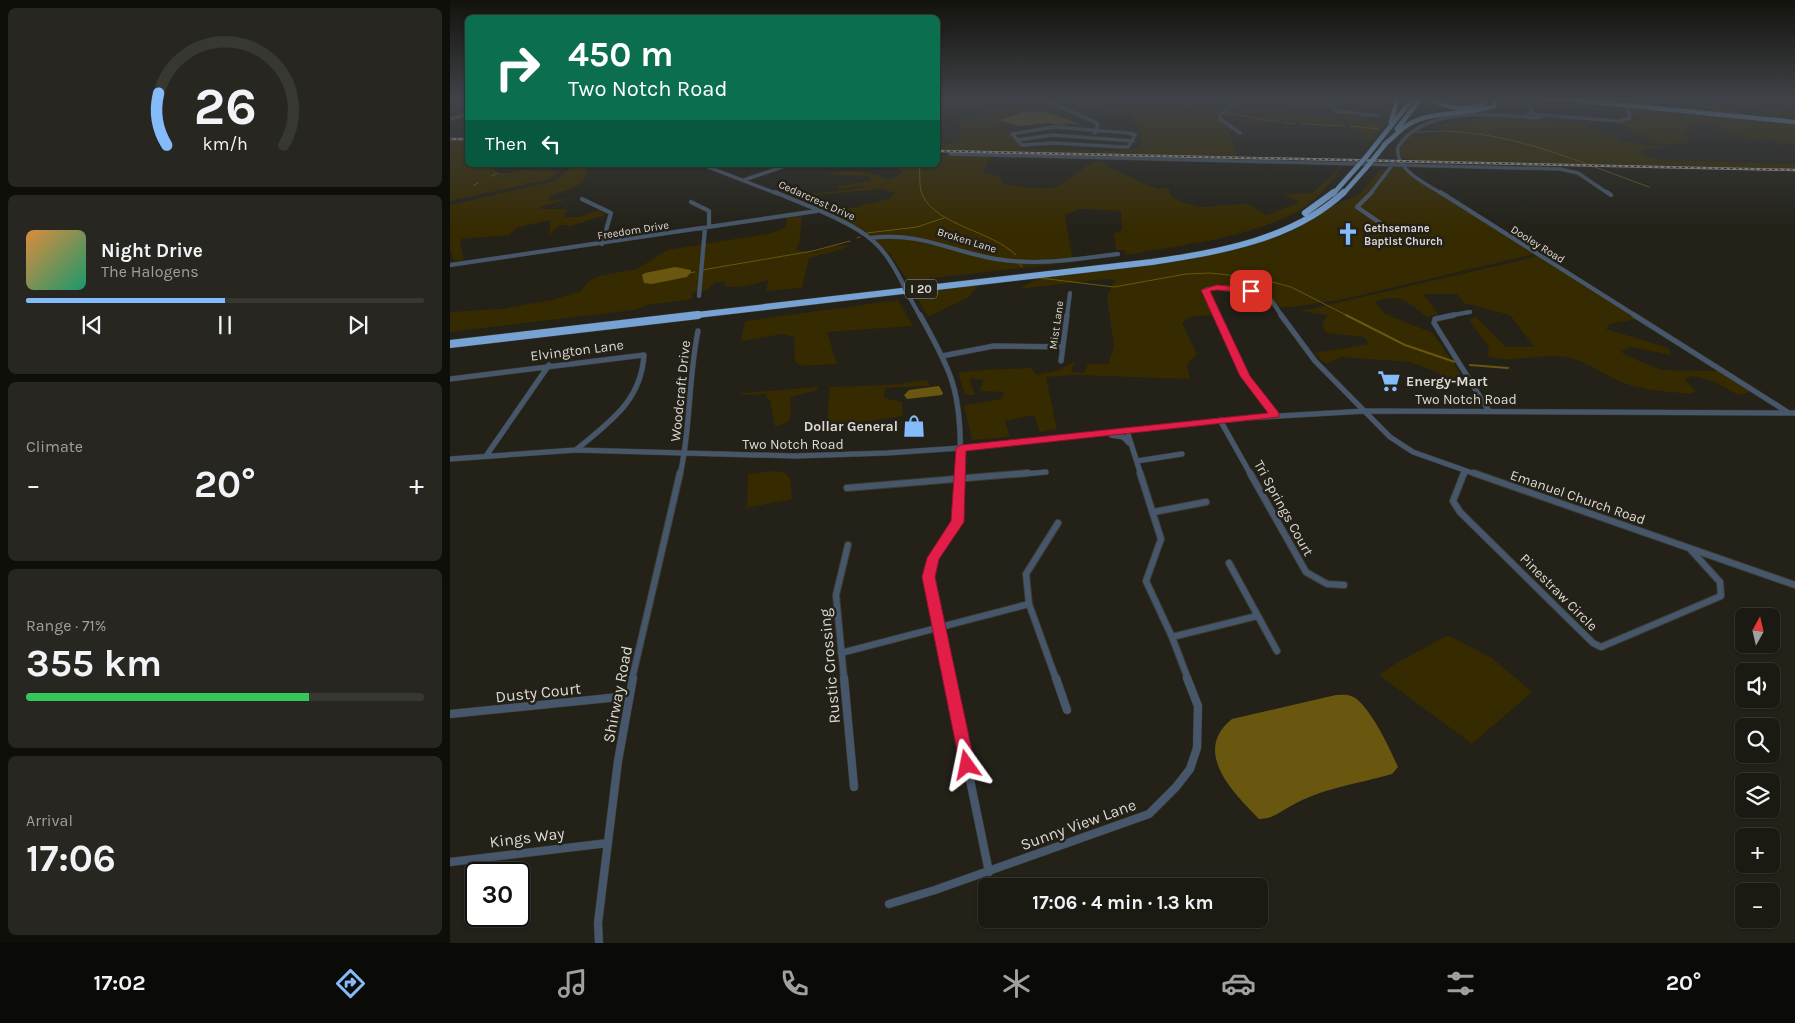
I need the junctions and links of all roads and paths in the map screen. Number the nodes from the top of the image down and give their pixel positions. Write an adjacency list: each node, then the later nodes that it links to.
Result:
1 (1019, 142): 8 (street)
2 (1089, 142): 8 (street)
3 (1131, 142): 8 (street)
4 (1378, 142): 30 (highway, I 20, bridge)
5 (1387, 142): 9 (highway, I 20)
6 (1389, 142): 9 (highway)
7 (1403, 142): 12 (street)
8 (1086, 145)
9 (1384, 146): 31 (highway, I 20, bridge)
10 (950, 154): 11 (street)
11 (1393, 164): 12 (street); 21 (street)
12 (1401, 164): 16 (street); 39 (street, Dooley Road)
13 (708, 167): 15 (street, Cedarcrest Drive)
14 (782, 167): 15 (street)
15 (744, 180): 19 (street, Cedarcrest Drive)
16 (1611, 195)
17 (582, 199): 23 (street)
18 (691, 202): 20 (street)
19 (818, 211): 20 (street, Freedom Drive); 22 (street, Cedarcrest Drive)
20 (707, 227): 23 (street, Freedom Drive); 27 (street)
21 (1380, 232)
22 (870, 238): 24 (street, Broken Lane); 33 (street, Cedarcrest Drive, bridge)
23 (602, 244): 25 (street, Freedom Drive)
24 (1118, 254)
25 (450, 264)
26 (1070, 293): 32 (street, Mist Lane)
27 (699, 296)
28 (1470, 312): 38 (street)
29 (698, 331): 47 (street, Woodcraft Drive)
30 (450, 338)
31 (450, 344)
32 (1063, 347): 33 (street); 34 (street, Mist Lane)
33 (942, 356): 45 (street, Cedarcrest Drive)
34 (1061, 361)
35 (549, 365): 36 (street, Elvington Lane); 46 (street, Elvington Lane); 49 (street)
36 (450, 379)
37 (1366, 411): 38 (street, Two Notch Road); 40 (street, Two Notch Road); 40 (street, Emanuel Church Road); 52 (street, Emanuel Church Road)
38 (1489, 411): 39 (street, Two Notch Road)
39 (1792, 413)
40 (1275, 415): 41 (street, Two Notch Road)
41 (1220, 420): 42 (street, Two Notch Road); 62 (street, Tri Springs Court)
42 (1127, 430): 43 (street, Two Notch Road); 44 (street, Sunny View Lane)
43 (1090, 434): 44 (street); 45 (street, Two Notch Road)
44 (1132, 447): 51 (street, Sunny View Lane)
45 (961, 448): 47 (street, Two Notch Road); 54 (street, Cedarcrest Drive)
46 (576, 450): 47 (street, Two Notch Road); 49 (street, Two Notch Road)
47 (685, 453): 70 (street, Shirway Road)
48 (1182, 454): 51 (street)
49 (486, 456): 50 (street, Two Notch Road)
50 (450, 459)
51 (1137, 461): 57 (street, Sunny View Lane)
52 (1465, 471): 60 (street, Emanuel Church Road); 60 (street, Pinestraw Circle)
53 (1046, 472): 54 (street)
54 (960, 479): 55 (street); 66 (street, Cedarcrest Drive)
55 (847, 488)
56 (1206, 502): 57 (street)
57 (1154, 512): 67 (street, Sunny View Lane)
58 (1058, 523): 64 (street)
59 (848, 545): 69 (street, Rustic Crossing)
60 (1688, 548): 63 (street, Emanuel Church Road)
61 (1230, 563): 65 (street)
62 (1344, 585)
63 (1795, 585)
64 (1029, 604): 66 (street); 71 (street)
65 (1257, 616): 67 (street); 68 (street)
66 (938, 628): 69 (street); 76 (street, Cedarcrest Drive)
67 (1172, 637): 76 (street, Sunny View Lane)
68 (1277, 651)
69 (841, 653): 73 (street, Rustic Crossing)
70 (629, 696): 72 (street, Dusty Court); 74 (street, Shirway Road)
71 (1067, 710)
72 (450, 714)
73 (854, 787)
74 (608, 842): 75 (street, Kings Way); 78 (street, Shirway Road)
75 (450, 862)
76 (989, 872): 77 (street, Sunny View Lane)
77 (889, 904)
78 (599, 943)

